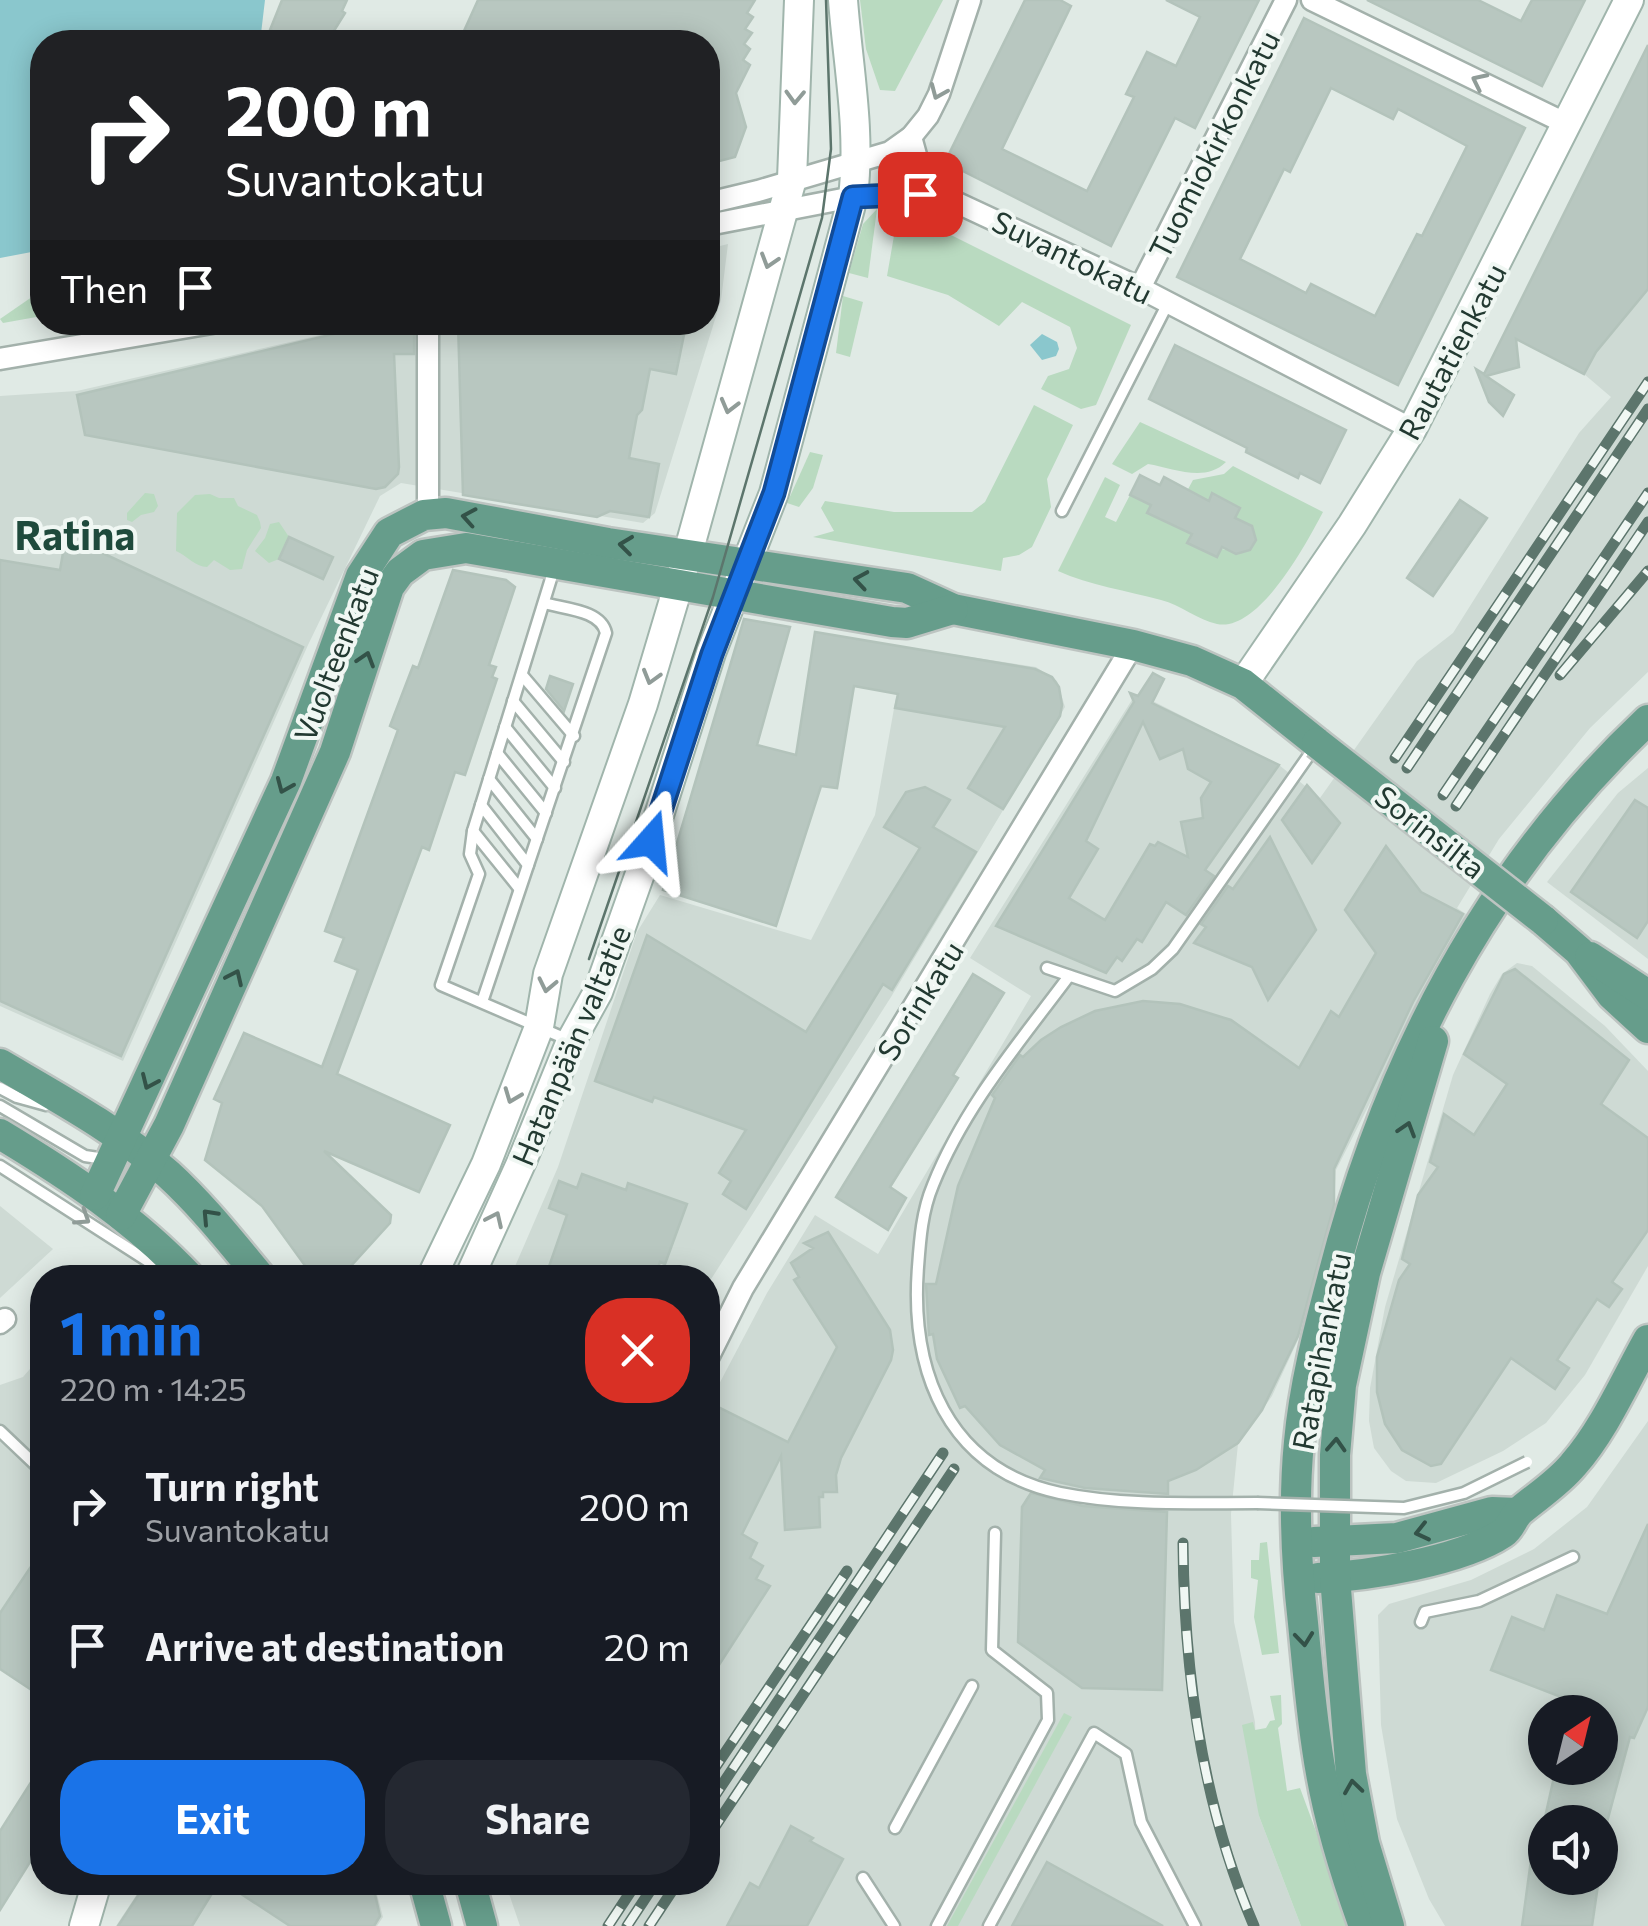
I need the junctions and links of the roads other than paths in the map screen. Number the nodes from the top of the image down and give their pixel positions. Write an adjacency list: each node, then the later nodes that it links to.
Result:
1 (799, 0): 10 (main road, Hatanpään valtatie, one-way to 10)
2 (843, 0): 9 (main road, Hatanpään valtatie)
3 (970, 0): 8 (street, one-way to 8)
4 (1286, 0): 16 (street, Tuomiokirkonkatu)
5 (1312, 0): 7 (street, one-way to 5)
6 (1629, 0): 7 (main road, Rautatienkatu)
7 (1566, 124): 21 (main road, Rautatienkatu)
8 (911, 138): 9 (street); 11 (street)
9 (858, 160): 10 (street); 12 (main road, Hatanpään valtatie)
10 (792, 179): 13 (street); 14 (main road, Hatanpään valtatie)
11 (936, 196): 12 (street, Suvantokatu); 16 (street, Suvantokatu)
12 (853, 197): 14 (street, Suvantokatu); 26 (main road, Hatanpään valtatie)
13 (720, 199)
14 (783, 211): 15 (street, Suvantokatu); 25 (main road, Hatanpään valtatie, one-way to 25)
15 (720, 223)
16 (1140, 288): 17 (street, Suvantokatu)
17 (1168, 303): 21 (street, Suvantokatu); 23 (lane, Tuomiokirkonkatu)
18 (148, 335): 20 (street)
19 (428, 335): 22 (street)
20 (0, 360)
21 (1412, 430): 33 (main road, Rautatienkatu)
22 (428, 499)
23 (1062, 511)
24 (560, 550): 25 (main road, Vuolteenkatu, one-way to 24); 27 (main road, Vuolteenkatu); 29 (lane); 63 (main road, Vuolteenkatu, one-way to 24); 63 (main road, Vuolteenkatu, one-way to 63)
25 (688, 553): 26 (main road, Vuolteenkatu); 27 (main road, Hatanpään valtatie)
26 (749, 562): 28 (main road, Hatanpään valtatie); 30 (main road, Vuolteenkatu, one-way to 26)
27 (678, 584): 28 (main road, Vuolteenkatu); 55 (main road, Hatanpään valtatie, one-way to 55)
28 (737, 596): 30 (main road, Vuolteenkatu); 57 (main road, Hatanpään valtatie)
29 (544, 603): 32 (lane); 37 (lane)
30 (953, 609): 31 (main road, Vuolteenkatu)
31 (1134, 645): 33 (main road, Vuolteenkatu); 72 (street, Sorinkatu)
32 (522, 674): 34 (lane); 37 (lane)
33 (1243, 684): 38 (main road, Vuolteenkatu)
34 (514, 700): 36 (lane); 40 (lane)
35 (1648, 720): 51 (main road, Ratapihankatu)
36 (505, 727): 39 (lane); 42 (lane)
37 (574, 736): 40 (lane)
38 (1318, 743): 49 (main road, Sorinsilta, bridge); 52 (lane)
39 (498, 752): 41 (lane); 44 (lane)
40 (564, 762): 42 (lane)
41 (489, 778): 43 (lane); 46 (lane)
42 (556, 788): 44 (lane)
43 (481, 805): 45 (lane); 47 (lane)
44 (546, 813): 46 (lane)
45 (473, 831): 48 (lane); 54 (lane)
46 (537, 839): 47 (lane)
47 (528, 865): 48 (lane)
48 (519, 888): 54 (lane)
49 (1579, 951): 53 (main road); 56 (main road)
50 (1047, 968): 52 (lane)
51 (1453, 971): 79 (main road, Ratapihankatu); 80 (main road, Ratapihankatu, one-way to 51)
52 (1069, 976): 76 (lane, bridge)
53 (1648, 995)
54 (482, 1002): 55 (lane)
55 (539, 1027): 57 (lane); 70 (main road, Hatanpään valtatie, one-way to 70)
56 (1648, 1028)
57 (572, 1041): 71 (main road, Hatanpään valtatie, one-way to 57)
58 (0, 1064): 61 (main road)
59 (0, 1088): 61 (lane)
60 (0, 1106): 63 (lane)
61 (86, 1114): 63 (main road)
62 (0, 1134): 65 (main road)
63 (131, 1152): 65 (main road, Vuolteenkatu); 66 (main road, Vuolteenkatu); 69 (main road, one-way to 63)
64 (0, 1166): 67 (lane, one-way to 67)
65 (95, 1195): 66 (main road)
66 (121, 1215): 68 (main road)
67 (153, 1265)
68 (176, 1265)
69 (250, 1265)
70 (437, 1265)
71 (474, 1265)
72 (720, 1334)
73 (1648, 1340): 77 (main road)
74 (0, 1431): 75 (lane)
75 (30, 1460)
76 (1527, 1462)
77 (1517, 1512): 80 (main road, one-way to 80); 82 (main road)
78 (995, 1533): 95 (lane)
79 (1296, 1542): 80 (main road); 83 (main road, Ratapihankatu)
80 (1334, 1542): 82 (main road, Ratapihankatu)
81 (1573, 1557): 84 (lane)
82 (1335, 1577): 83 (main road); 99 (main road, Ratapihankatu, one-way to 82)
83 (1297, 1579): 98 (main road, Ratapihankatu, one-way to 98)
84 (1421, 1622)
85 (972, 1686): 86 (lane)
86 (895, 1828)
87 (862, 1878): 94 (lane)
88 (93, 1895): 91 (main road)
89 (428, 1895): 92 (main road)
90 (474, 1895): 93 (main road)
91 (84, 1926)
92 (436, 1926)
93 (482, 1926)
94 (894, 1926)
95 (937, 1926)
96 (989, 1926): 97 (lane)
97 (1195, 1926)
98 (1364, 1926)
99 (1388, 1926)

